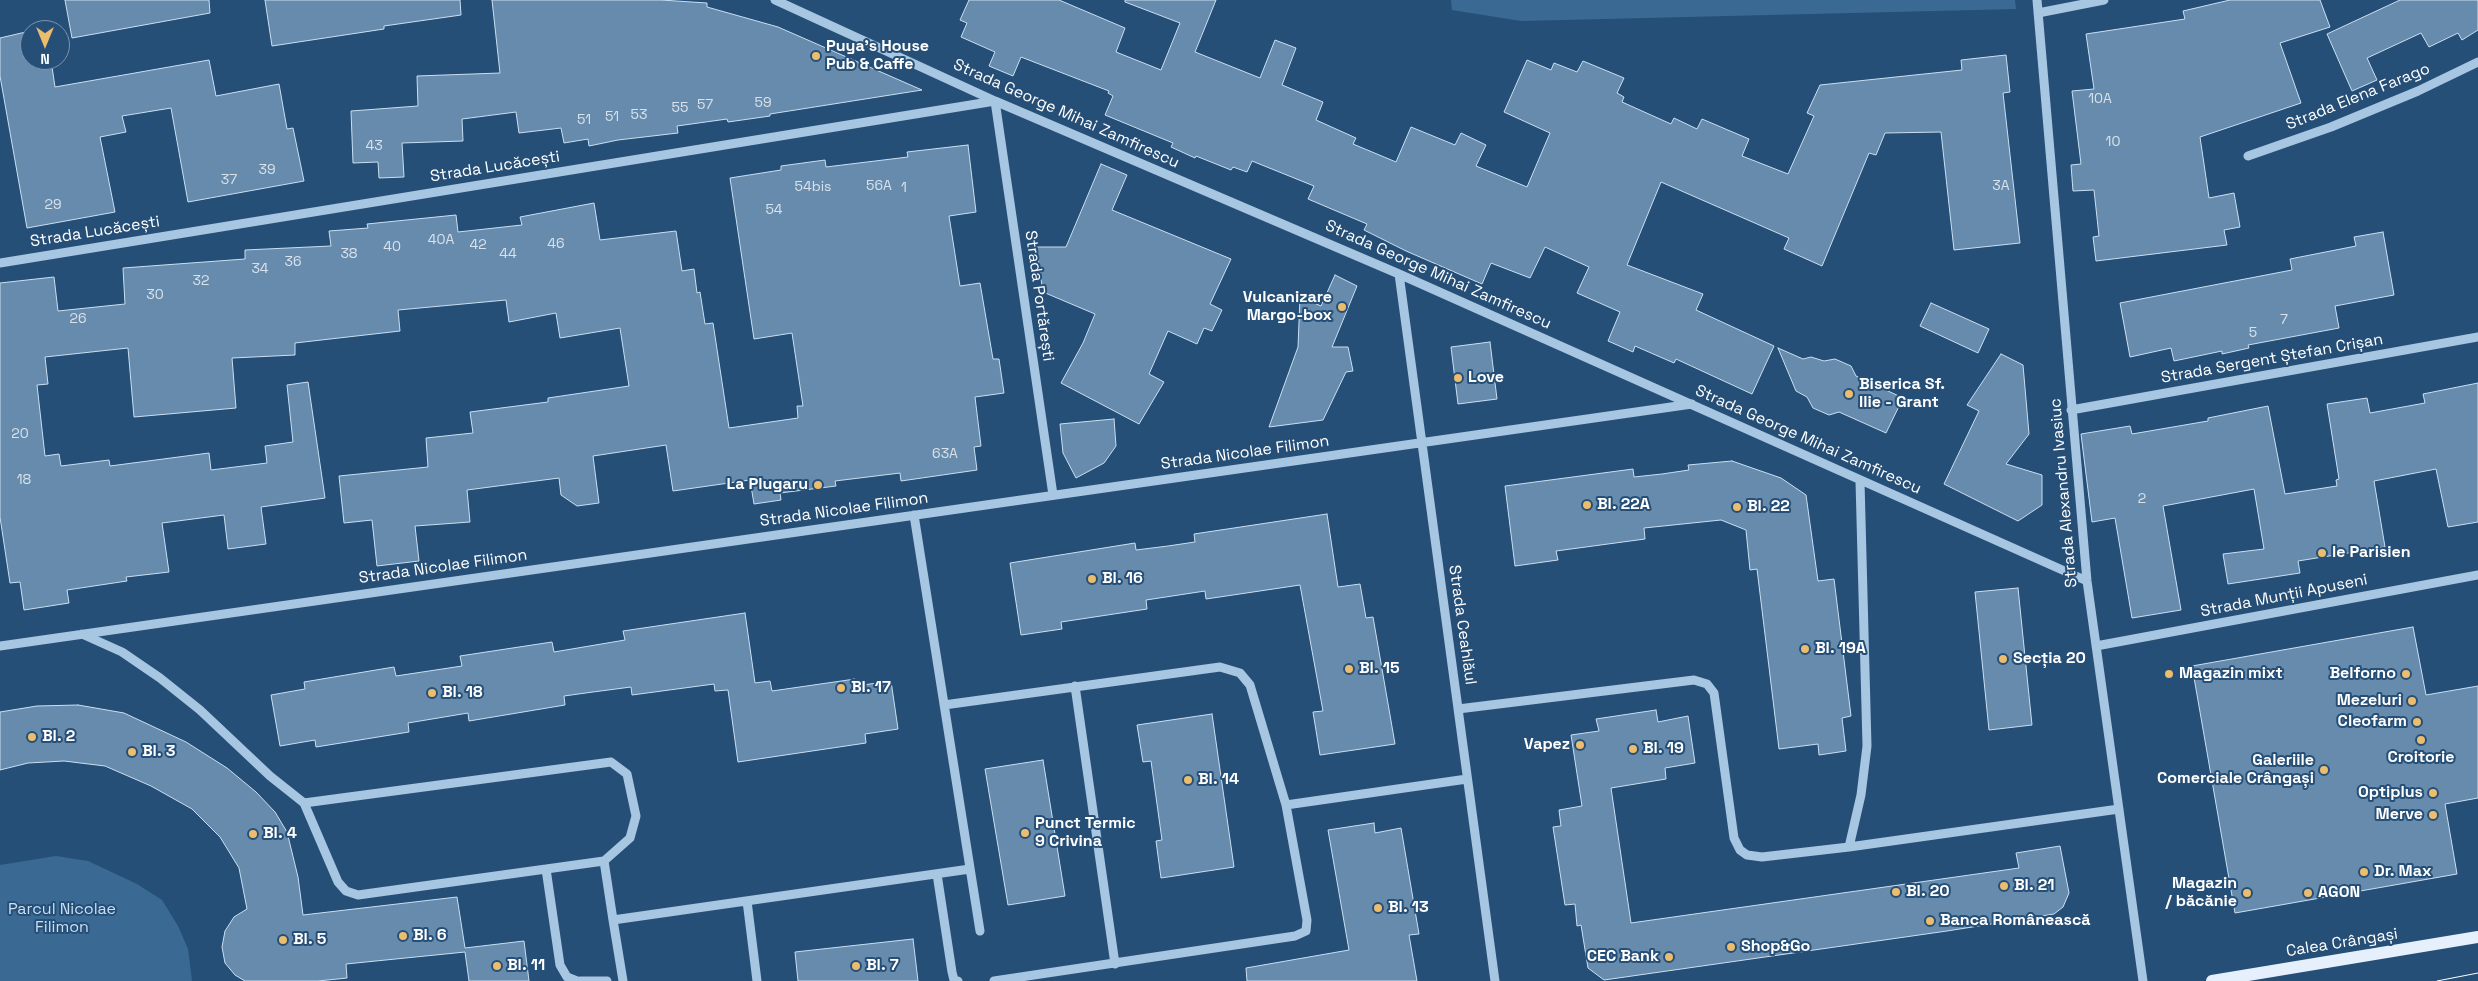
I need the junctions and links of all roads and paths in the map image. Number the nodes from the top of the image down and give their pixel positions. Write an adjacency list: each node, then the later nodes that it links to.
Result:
1 (775, 0): 6 (street, Strada George Mihai Zamfirescu)
2 (2037, 0): 4 (street, Strada Alexandru Ivasiuc)
3 (2104, 0): 4 (street)
4 (2038, 14): 12 (street, Strada Alexandru Ivasiuc)
5 (2478, 62): 7 (street, Strada Elena Farago)
6 (995, 101): 8 (street, Strada Lucăcești); 9 (street, Strada George Mihai Zamfirescu); 15 (street, Strada Portărești)
7 (2248, 156)
8 (0, 262)
9 (1399, 274): 11 (street, Strada George Mihai Zamfirescu); 13 (street, Strada Ceahlăul)
10 (2478, 337): 12 (street, Strada Sergent Ștefan Crișan)
11 (1692, 404): 13 (street, Strada Nicolae Filimon); 14 (street, Strada George Mihai Zamfirescu)
12 (2071, 410): 18 (street, Strada Alexandru Ivasiuc)
13 (1422, 443): 15 (street, Strada Nicolae Filimon); 24 (street, Strada Ceahlăul)
14 (1860, 481): 18 (street, Strada George Mihai Zamfirescu); 29 (street)
15 (1053, 496): 16 (street, Strada Nicolae Filimon)
16 (914, 515): 19 (street, Strada Nicolae Filimon); 23 (street)
17 (2478, 575): 21 (street, Strada Munții Apuseni)
18 (2087, 581): 21 (street, Strada Alexandru Ivasiuc)
19 (82, 634): 20 (street, Strada Nicolae Filimon); 26 (street)
20 (0, 646)
21 (2096, 646): 28 (street, Strada Alexandru Ivasiuc)
22 (1075, 686): 23 (street); 27 (street); 38 (street)
23 (944, 705): 32 (street)
24 (1458, 709): 25 (street, Strada Ceahlăul); 29 (street)
25 (1467, 779): 27 (street); 45 (street, Strada Ceahlăul)
26 (304, 803): 30 (street); 31 (street)
27 (1286, 805): 38 (street)
28 (2118, 809): 29 (street); 46 (street, Strada Alexandru Ivasiuc)
29 (1848, 847)
30 (604, 861): 31 (street); 35 (street)
31 (546, 869): 39 (street)
32 (970, 869): 33 (street); 36 (street)
33 (936, 874): 34 (street); 43 (street)
34 (747, 901): 35 (street); 42 (street)
35 (613, 920): 41 (street)
36 (980, 931)
37 (2478, 938): 47 (main road, Calea Crângași)
38 (1115, 964): 44 (street)
39 (579, 981): 40 (street)
40 (606, 981)
41 (623, 981)
42 (757, 981)
43 (958, 981)
44 (994, 981)
45 (1495, 981)
46 (2143, 981)
47 (2212, 981)

